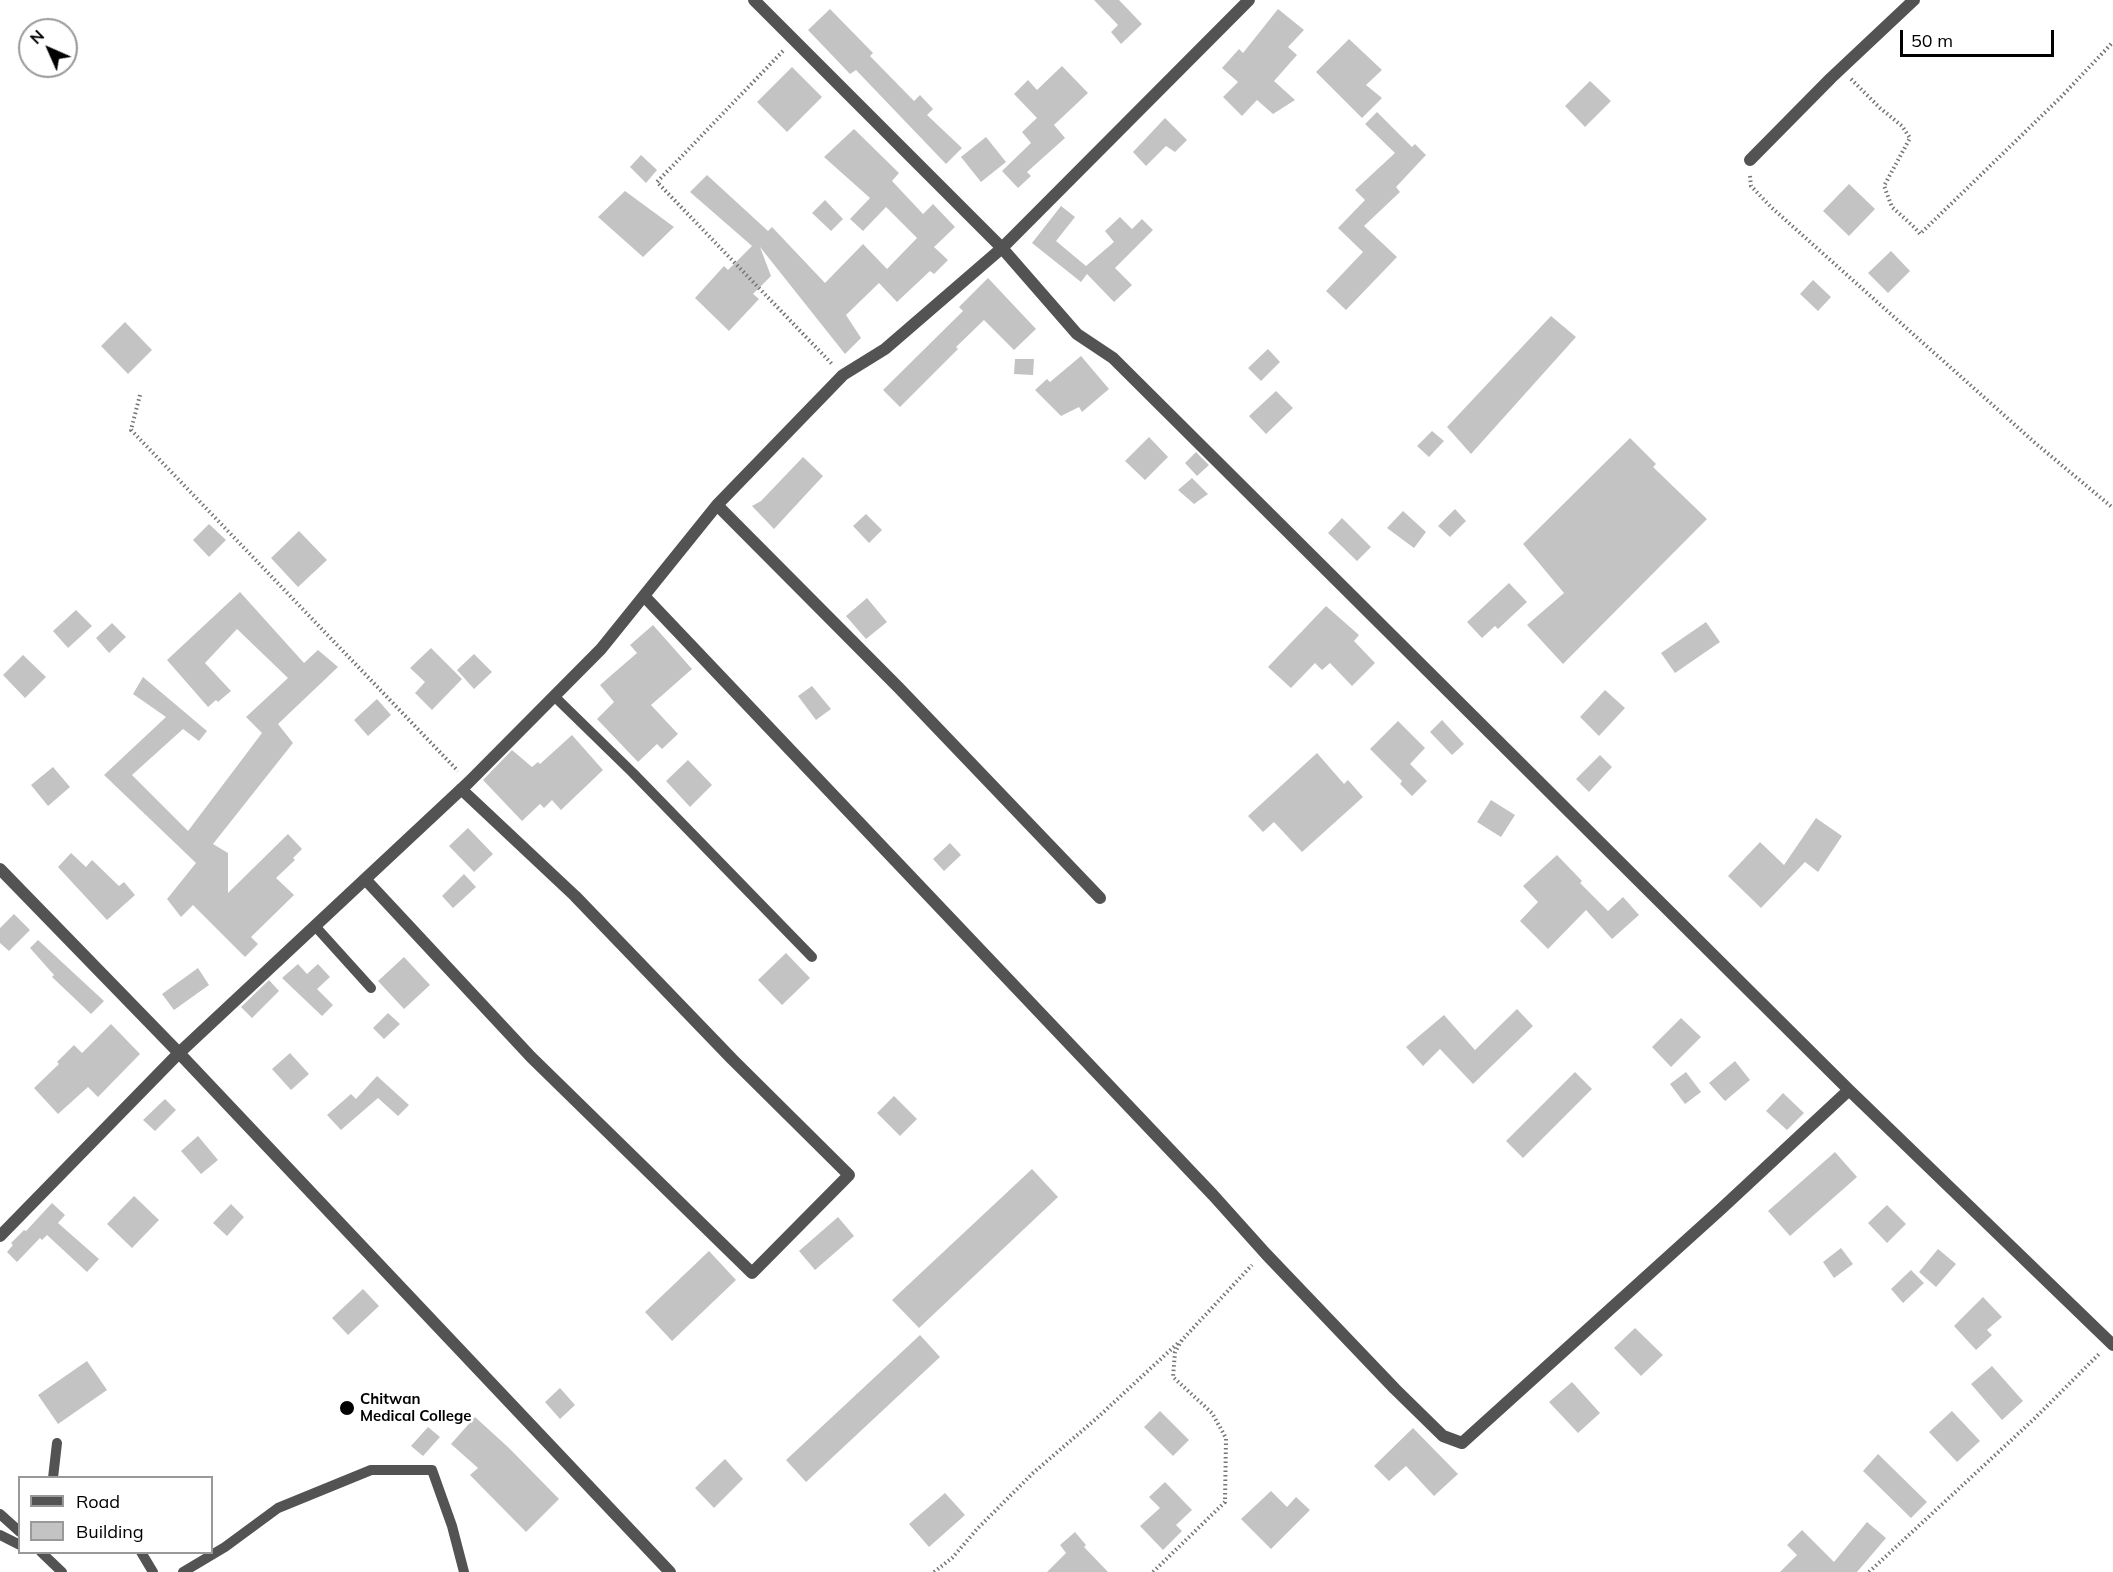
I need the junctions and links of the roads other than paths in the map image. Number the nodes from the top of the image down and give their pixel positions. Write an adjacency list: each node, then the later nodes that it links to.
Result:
1 (754, 0): 5 (street)
2 (1249, 0): 5 (street)
3 (1914, 0): 4 (street)
4 (1750, 160)
5 (1002, 248): 6 (street); 17 (street)
6 (717, 505): 7 (street); 12 (street)
7 (644, 596): 8 (street); 17 (street)
8 (555, 696): 9 (street); 14 (lane)
9 (465, 785): 11 (street); 11 (street)
10 (0, 869): 16 (street)
11 (365, 879): 13 (street)
12 (1100, 898)
13 (315, 926): 15 (lane); 16 (street)
14 (812, 957)
15 (371, 988)
16 (179, 1053): 18 (street); 32 (street)
17 (1849, 1090): 19 (street)
18 (0, 1236)
19 (2112, 1344)
20 (57, 1443): 21 (lane)
21 (52, 1476)
22 (0, 1514): 23 (lane)
23 (18, 1530)
24 (0, 1535): 25 (lane)
25 (18, 1544)
26 (41, 1554): 28 (lane)
27 (142, 1554): 29 (lane)
28 (62, 1572)
29 (153, 1572)
30 (183, 1572): 31 (lane)
31 (464, 1572)
32 (670, 1572)

